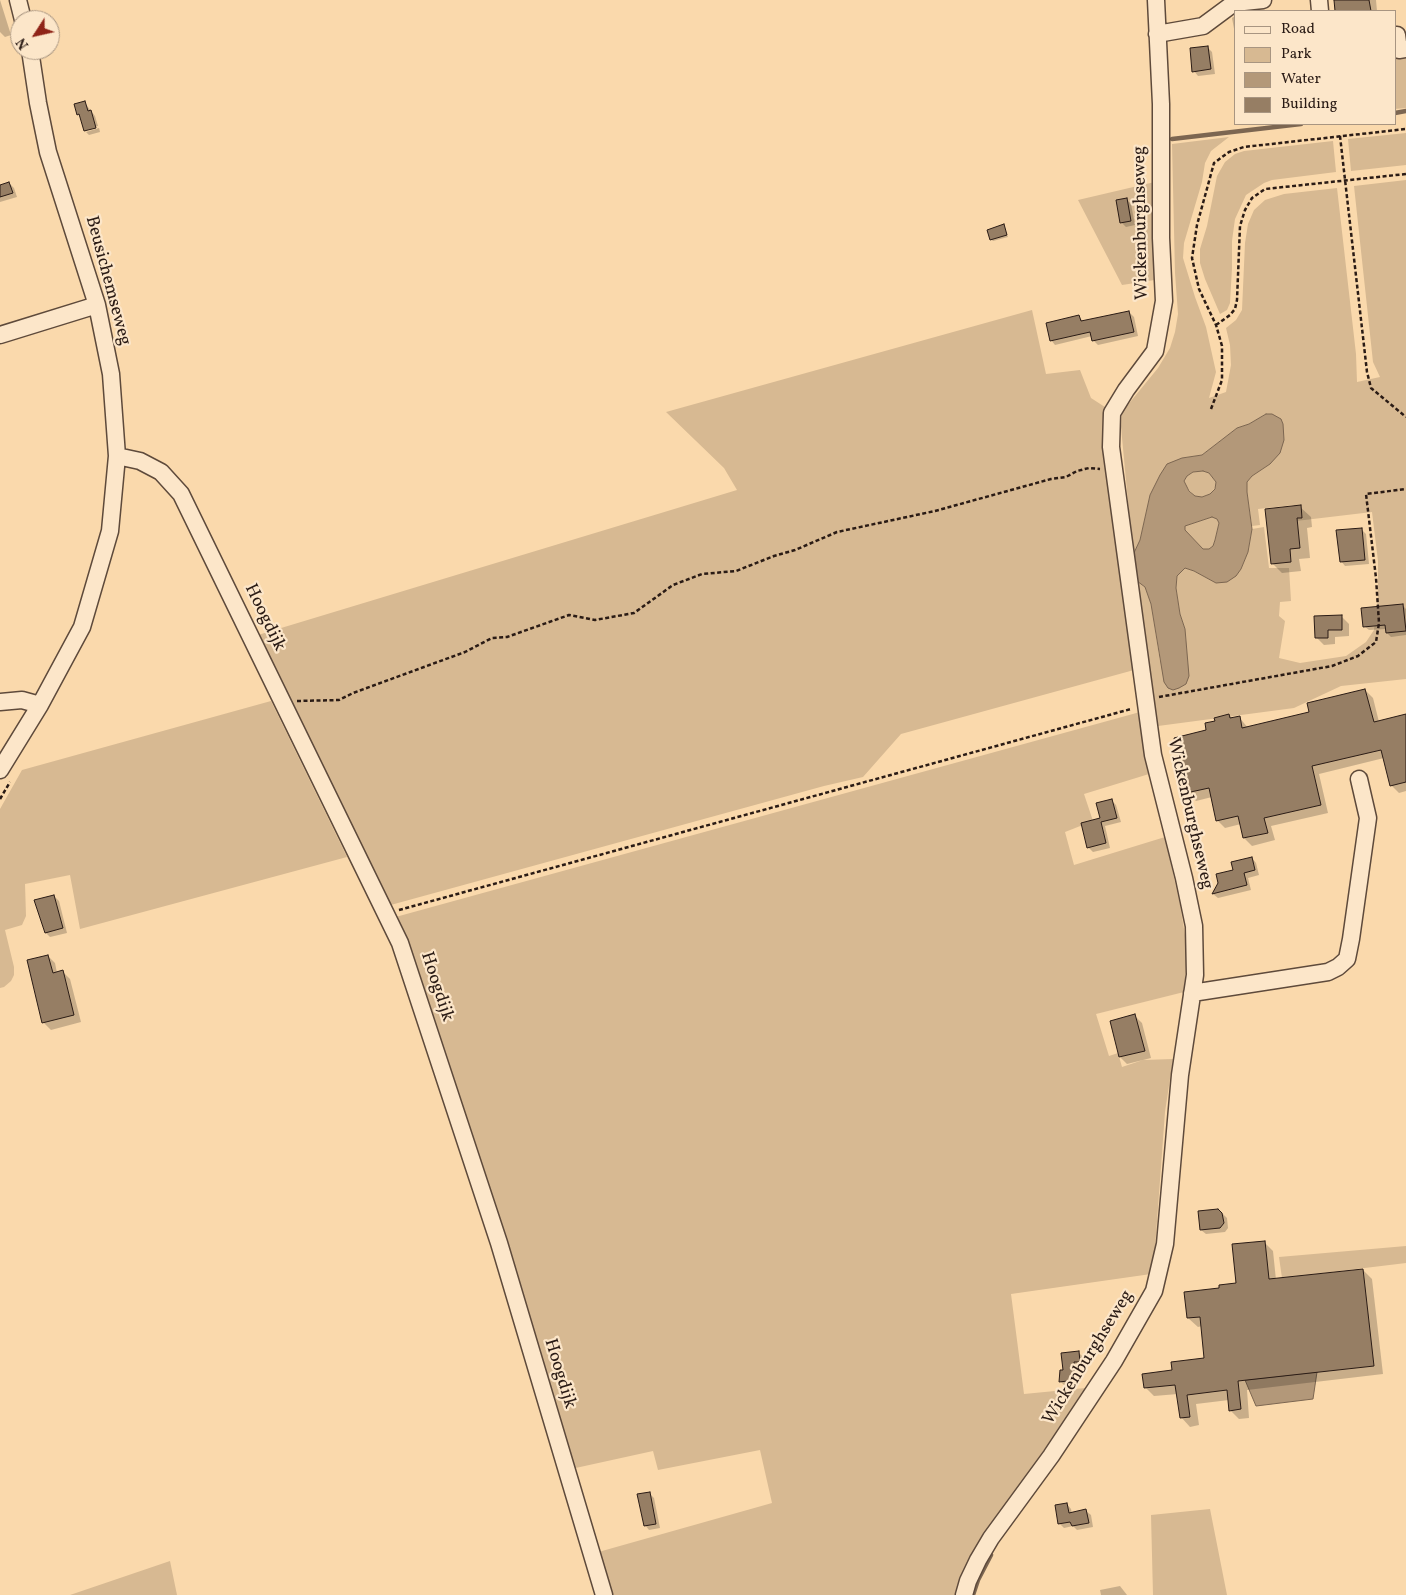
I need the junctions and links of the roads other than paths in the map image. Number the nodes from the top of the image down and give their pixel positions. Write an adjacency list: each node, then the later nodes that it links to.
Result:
1 (1156, 0): 3 (street, Wickenburghseweg)
2 (1263, 0): 3 (street)
3 (1158, 34): 14 (street, Wickenburghseweg)
4 (1396, 35): 5 (street)
5 (1406, 49)
6 (32, 60): 7 (street, Beusichemseweg)
7 (97, 305): 8 (street); 9 (street, Beusichemseweg)
8 (0, 335)
9 (117, 456): 11 (street, Beusichemseweg); 15 (street, Hoogdijk)
10 (0, 702): 11 (street)
11 (40, 705): 12 (street, Beusichemseweg)
12 (5, 776)
13 (1359, 779): 14 (street)
14 (1192, 993): 16 (street, Wickenburghseweg)
15 (604, 1595)
16 (964, 1595)

